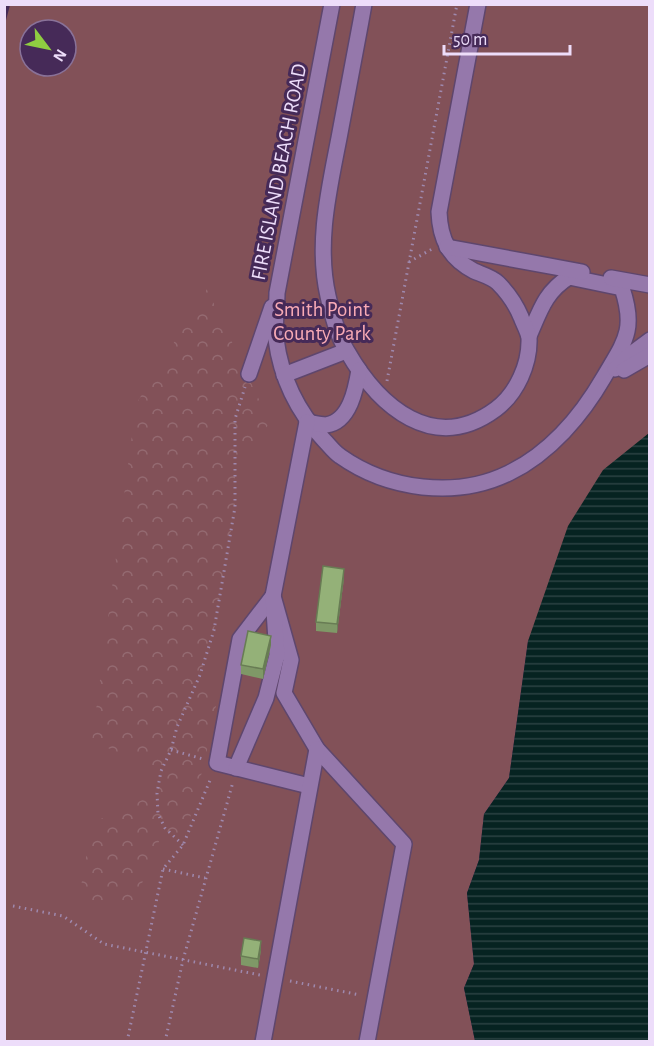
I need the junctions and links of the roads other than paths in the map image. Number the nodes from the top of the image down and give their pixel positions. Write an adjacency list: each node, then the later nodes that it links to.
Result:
1 (332, 4): 6 (street, FIRE ISLAND BEACH ROAD)
2 (364, 4): 9 (street)
3 (478, 4): 4 (street)
4 (446, 245): 5 (street); 7 (street)
5 (650, 285)
6 (277, 293): 13 (street); 14 (street, FIRE ISLAND BEACH ROAD)
7 (529, 336): 12 (street); 15 (street)
8 (650, 340): 15 (street)
9 (346, 351): 12 (street); 14 (street)
10 (650, 355): 15 (street)
11 (650, 366): 15 (street)
12 (359, 370): 16 (street)
13 (249, 374)
14 (284, 375): 16 (street, FIRE ISLAND BEACH ROAD)
15 (599, 386): 16 (street, FIRE ISLAND BEACH ROAD)
16 (307, 422): 17 (street)
17 (273, 596): 18 (street); 19 (street); 19 (street)
18 (316, 749): 20 (street); 22 (street)
19 (237, 768): 20 (street)
20 (309, 786): 21 (street)
21 (263, 1041)
22 (368, 1041)

